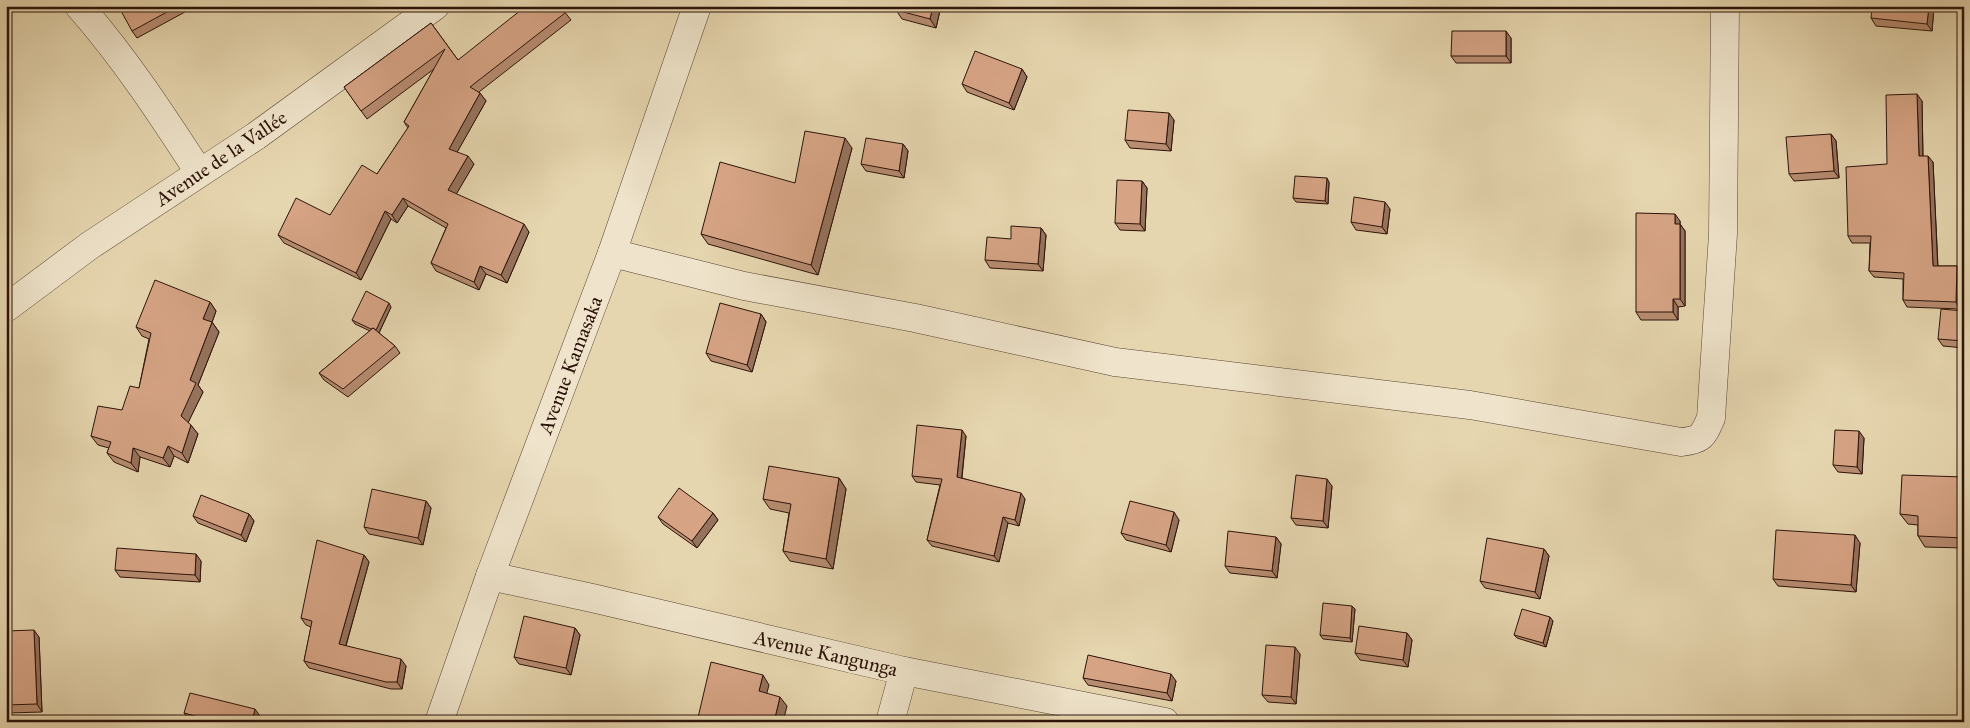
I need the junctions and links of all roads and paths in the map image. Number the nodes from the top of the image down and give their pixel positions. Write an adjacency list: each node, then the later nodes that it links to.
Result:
1 (79, 6): 5 (street)
2 (435, 6): 5 (street, Avenue de la Vallée)
3 (696, 6): 6 (street, Avenue Kamasaka)
4 (1725, 6): 6 (street)
5 (200, 172): 7 (street, Avenue de la Vallée)
6 (612, 253): 8 (street, Avenue Kamasaka)
7 (6, 308)
8 (490, 576): 9 (street, Avenue Kangunga); 10 (street, Avenue Kamasaka)
9 (904, 671): 11 (street); 12 (street, Avenue Kangunga)
10 (439, 722)
11 (890, 722)
12 (1165, 722)

